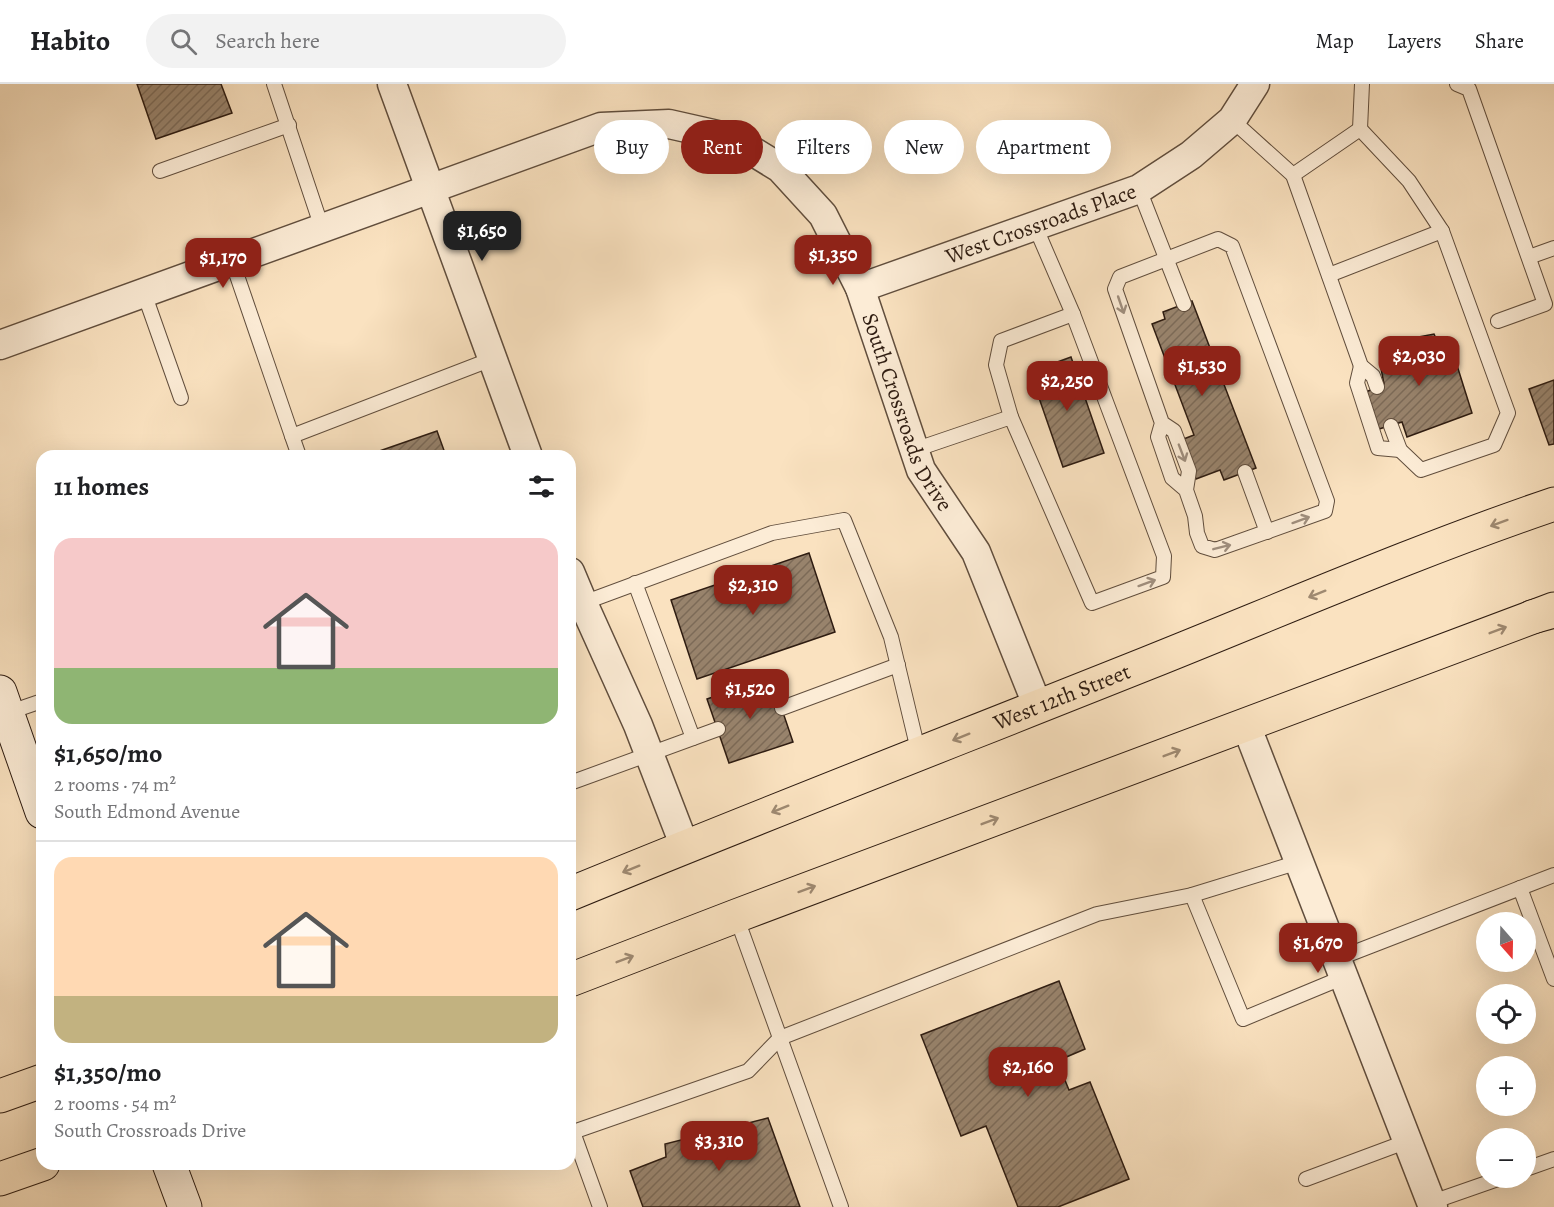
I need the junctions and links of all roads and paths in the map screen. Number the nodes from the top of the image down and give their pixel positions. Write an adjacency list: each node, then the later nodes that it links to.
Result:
1 (274, 84): 7 (lane)
2 (392, 84): 11 (street)
3 (1255, 84): 6 (street, West Crossroads Place)
4 (1362, 84): 8 (lane)
5 (1457, 84): 17 (lane)
6 (1232, 120): 10 (lane); 12 (street, West Crossroads Place)
7 (289, 125): 9 (lane); 14 (lane)
8 (1360, 129): 10 (lane); 15 (lane)
9 (160, 171)
10 (1293, 175): 20 (lane)
11 (430, 189): 14 (street, South Crossroads Drive); 21 (street, South Crossroads Drive); 27 (street)
12 (1139, 189): 13 (street, West Crossroads Place); 18 (lane)
13 (1035, 226): 21 (street, West Crossroads Place); 24 (lane)
14 (322, 228): 19 (street, South Crossroads Drive)
15 (1442, 231): 20 (lane); 37 (lane)
16 (1554, 248): 17 (lane)
17 (1528, 257): 25 (lane)
18 (1166, 258): 23 (lane); 40 (lane, one-way to 40); 40 (lane, one-way to 18)
19 (232, 261): 22 (street, South Crossroads Drive); 33 (lane)
20 (1329, 275): 28 (lane)
21 (860, 288): 36 (street, South Crossroads Drive)
22 (144, 292): 26 (street, South Crossroads Drive); 30 (lane)
23 (1184, 304)
24 (1073, 314): 31 (lane); 31 (lane, one-way to 24)
25 (1498, 321)
26 (0, 345)
27 (492, 359): 33 (lane); 35 (street)
28 (1361, 366): 29 (lane); 37 (lane)
29 (1377, 387)
30 (181, 398)
31 (1011, 417): 36 (lane)
32 (1391, 426): 37 (lane)
33 (292, 436): 34 (lane)
34 (297, 450)
35 (526, 450)
36 (915, 450): 48 (street, South Crossroads Drive)
37 (1400, 450)
38 (1245, 472): 40 (lane)
39 (1554, 504): 48 (main road, West 12th Street, one-way to 48)
40 (1267, 532)
41 (636, 583): 43 (lane); 45 (lane); 52 (lane)
42 (576, 586): 43 (street)
43 (583, 603): 53 (street)
44 (1547, 612): 50 (main road, one-way to 44)
45 (898, 665): 49 (lane); 54 (lane)
46 (36, 701): 47 (lane)
47 (4, 703): 56 (street)
48 (1038, 707): 54 (main road, West 12th Street, one-way to 54)
49 (782, 708)
50 (1246, 725): 58 (street); 63 (main road, one-way to 50)
51 (718, 729): 52 (lane)
52 (693, 738): 53 (lane)
53 (649, 754): 55 (lane); 57 (street)
54 (919, 754): 57 (main road, West 12th Street, one-way to 57)
55 (576, 781)
56 (36, 795)
57 (685, 847): 61 (main road, West 12th Street, one-way to 61)
58 (1299, 862): 62 (lane); 64 (street)
59 (1554, 875): 60 (lane)
60 (1520, 888): 64 (lane); 66 (lane)
61 (576, 892)
62 (1192, 895): 64 (lane); 67 (lane)
63 (736, 916): 65 (main road, one-way to 63); 67 (lane)
64 (1340, 968): 72 (street)
65 (576, 978)
66 (1554, 979)
67 (780, 1038): 70 (lane); 83 (lane)
68 (36, 1083): 69 (main road)
69 (0, 1096)
70 (576, 1131)
71 (576, 1140): 82 (lane)
72 (1408, 1141): 78 (lane); 80 (street)
73 (1554, 1159): 74 (lane)
74 (1536, 1165)
75 (36, 1166): 77 (main road)
76 (171, 1170): 81 (street)
77 (0, 1179)
78 (1306, 1179)
79 (1476, 1188): 80 (lane)
80 (1432, 1205)
81 (185, 1207)
82 (600, 1207)
83 (841, 1207)

